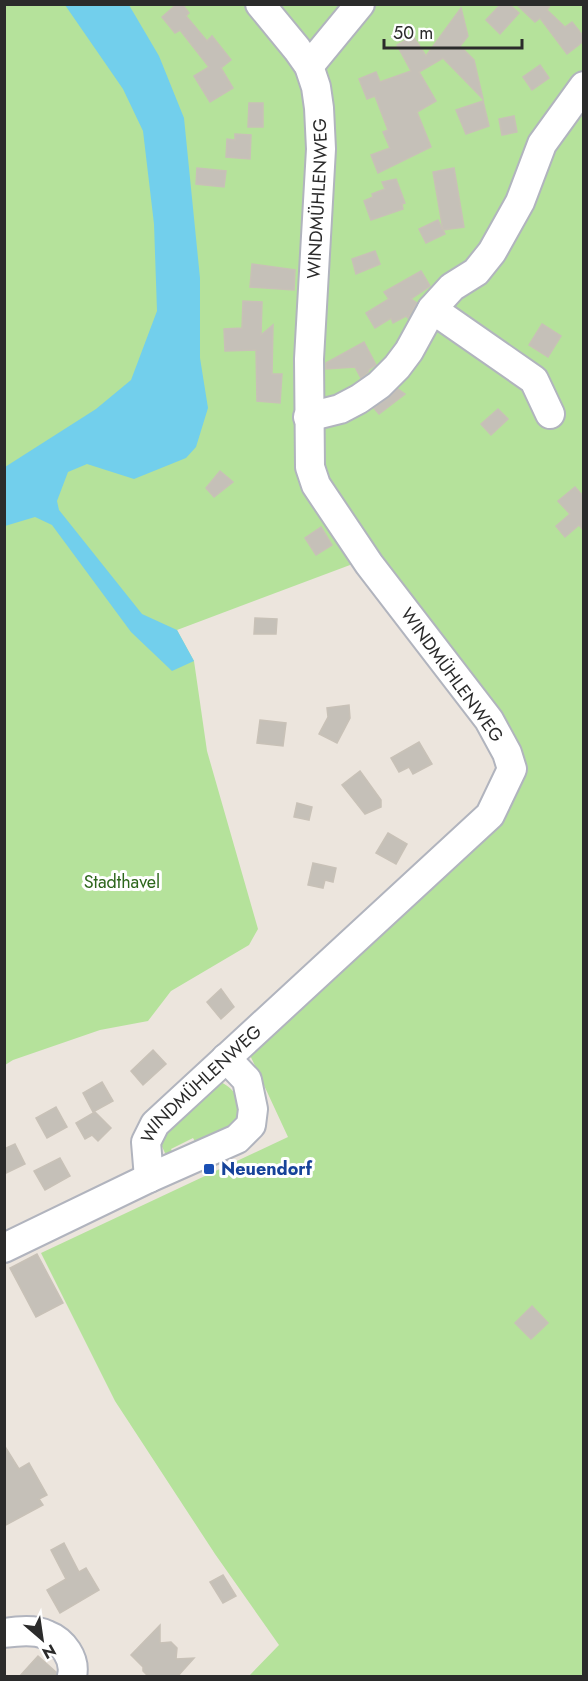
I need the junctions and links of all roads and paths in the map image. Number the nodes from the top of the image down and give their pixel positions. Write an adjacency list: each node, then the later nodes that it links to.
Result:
1 (260, 4): 3 (street, WINDMÜHLENWEG)
2 (360, 4): 3 (street)
3 (309, 66): 7 (street, WINDMÜHLENWEG)
4 (584, 86): 5 (street)
5 (432, 309): 6 (street); 7 (street)
6 (550, 414)
7 (308, 417): 8 (street, WINDMÜHLENWEG)
8 (226, 1058): 9 (street, WINDMÜHLENWEG); 9 (street)
9 (149, 1178): 10 (street)
10 (4, 1248)
11 (4, 1633): 12 (street)
12 (72, 1677)

